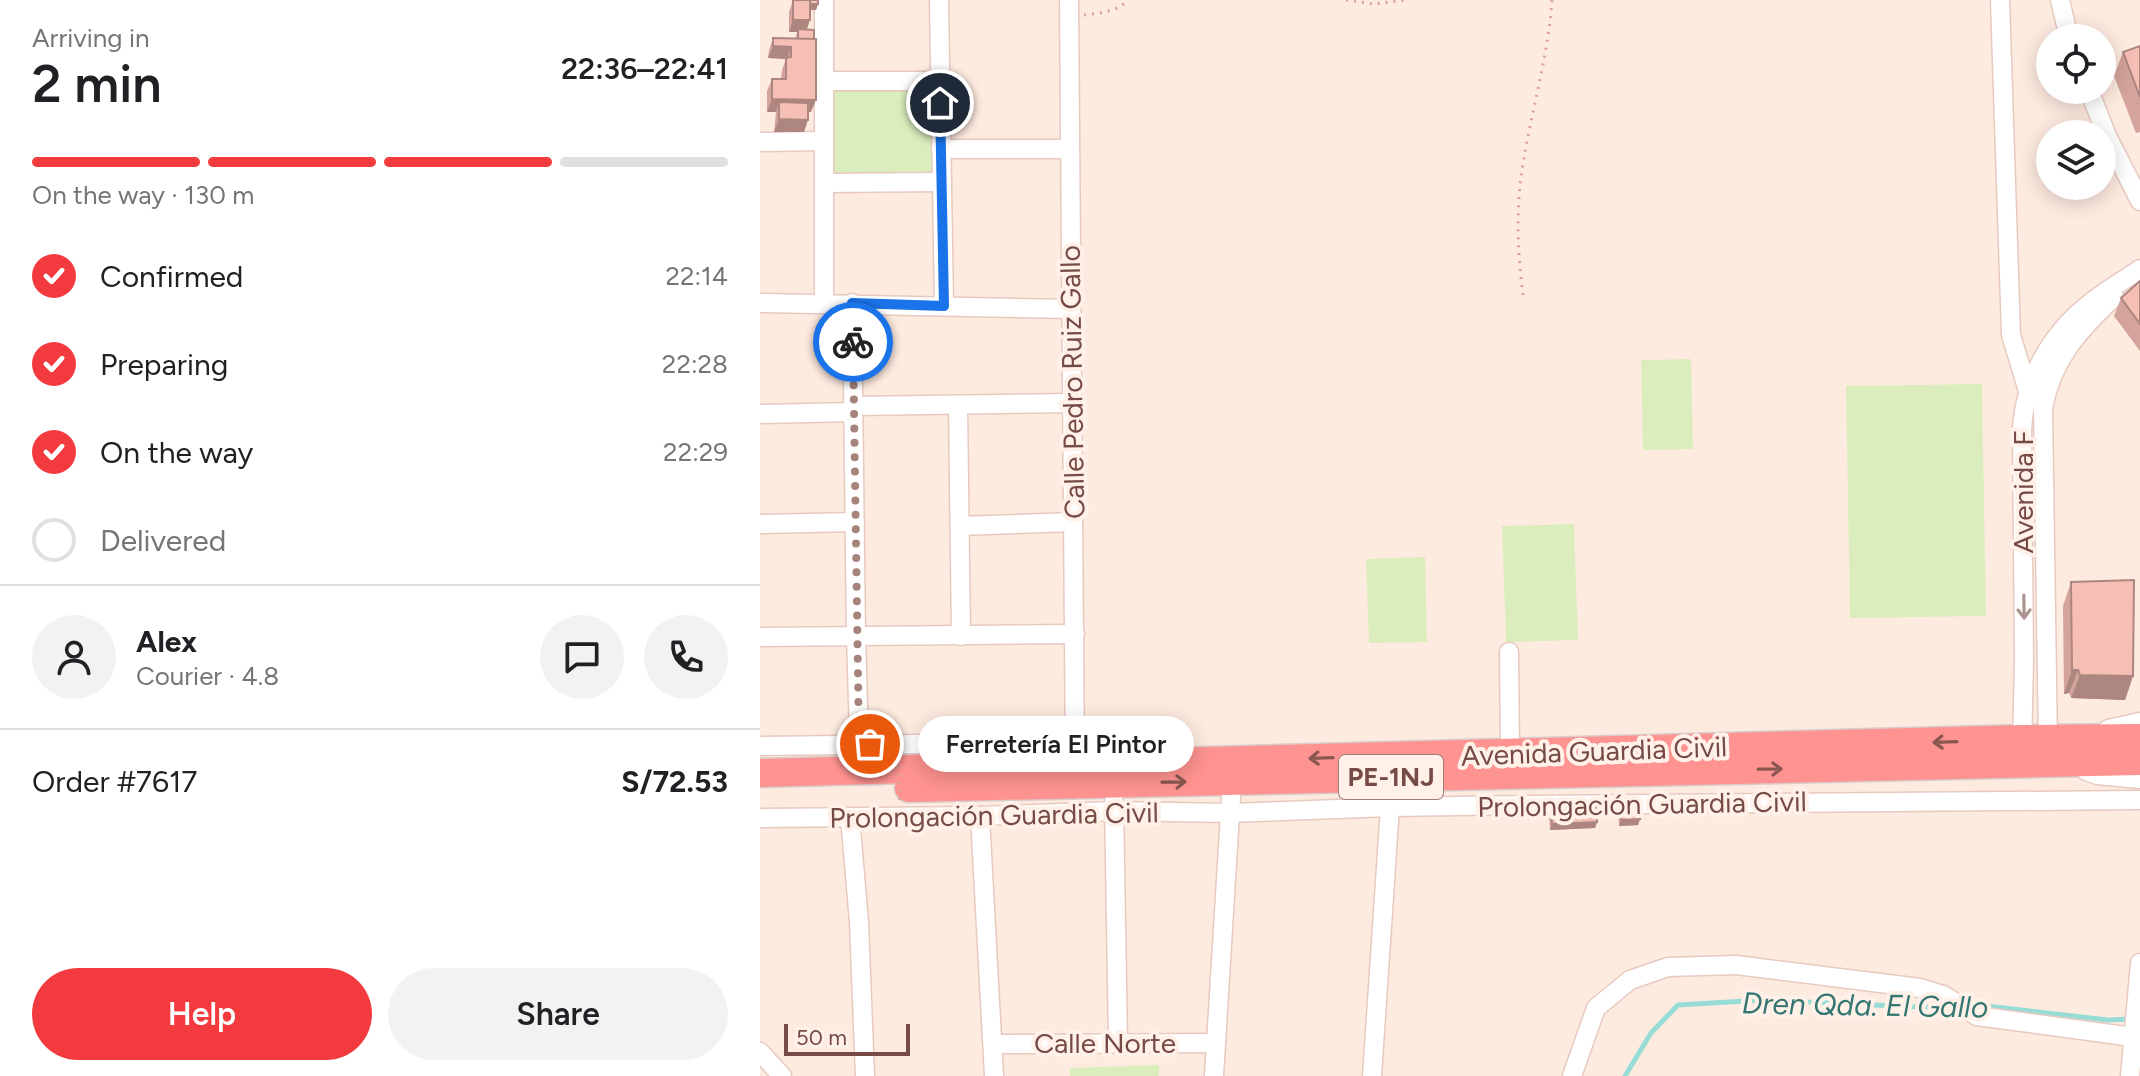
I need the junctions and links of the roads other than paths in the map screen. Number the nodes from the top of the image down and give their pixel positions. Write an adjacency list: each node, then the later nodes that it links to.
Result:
1 (824, 0): 7 (street)
2 (939, 0): 8 (street)
3 (2000, 0): 23 (street)
4 (2060, 0): 6 (street)
5 (1069, 8): 13 (street, Calle Pedro Ruiz Gallo)
6 (2066, 24)
7 (824, 81): 8 (street); 10 (street)
8 (940, 81): 12 (street)
9 (2094, 104): 16 (street)
10 (824, 141): 11 (street); 15 (street)
11 (760, 142)
12 (941, 149): 13 (street); 14 (street)
13 (1069, 149): 22 (street, Calle Pedro Ruiz Gallo)
14 (942, 182): 15 (street); 21 (street)
15 (824, 183): 18 (street)
16 (2140, 201)
17 (2140, 271): 23 (street, Avenida F)
18 (824, 302): 19 (street); 20 (street)
19 (760, 303)
20 (852, 303): 21 (street); 26 (street)
21 (944, 306): 22 (street)
22 (1071, 309): 24 (street, Calle Pedro Ruiz Gallo)
23 (2036, 395): 39 (street, Avenida F)
24 (1072, 403): 25 (street); 29 (street, Calle Pedro Ruiz Gallo)
25 (958, 405): 26 (street); 31 (street)
26 (853, 409): 27 (street); 28 (street)
27 (760, 414)
28 (855, 522): 30 (street); 33 (street)
29 (1073, 522): 31 (street); 32 (street, Calle Pedro Ruiz Gallo)
30 (760, 524)
31 (960, 526): 34 (street)
32 (1075, 634): 34 (street); 40 (street, Calle Pedro Ruiz Gallo)
33 (856, 636): 34 (street); 35 (street); 41 (street)
34 (961, 636)
35 (760, 637)
36 (1509, 652): 42 (street)
37 (2140, 722): 39 (street)
38 (2140, 738): 39 (highway, Avenida Guardia Civil / PE-1NJ)
39 (2042, 751): 42 (highway, Avenida Guardia Civil / PE-1NJ, one-way to 42); 44 (highway, Avenida Guardia Civil / PE-1NJ, one-way to 39); 47 (highway, Avenida Guardia Civil / PE-1NJ)
40 (1075, 754): 41 (highway, Avenida Guardia Civil / PE-1NJ); 42 (highway, Avenida Guardia Civil / PE-1NJ, one-way to 40)
41 (860, 757): 43 (highway, Avenida Guardia Civil / PE-1NJ)
42 (1507, 764): 44 (highway, Avenida Guardia Civil / PE-1NJ); 45 (highway, Avenida Guardia Civil / PE-1NJ); 50 (street)
43 (760, 771): 48 (highway, Avenida Guardia Civil / PE-1NJ)
44 (1691, 771): 49 (street)
45 (1392, 777): 46 (highway, Avenida Guardia Civil / PE-1NJ); 51 (street)
46 (1232, 781): 48 (highway, Avenida Guardia Civil / PE-1NJ, one-way to 46); 52 (street)
47 (2139, 783): 49 (street, Prolongación Guardia Civil)
48 (1114, 797): 52 (street, Prolongación Guardia Civil); 53 (street, Prolongación Guardia Civil); 58 (street)
49 (1707, 803): 50 (street, Prolongación Guardia Civil)
50 (1528, 805): 51 (street, Prolongación Guardia Civil)
51 (1390, 807): 52 (street, Prolongación Guardia Civil); 66 (street)
52 (1230, 813): 59 (street)
53 (980, 816): 54 (street, Prolongación Guardia Civil); 60 (street)
54 (850, 817): 55 (street, Prolongación Guardia Civil); 63 (street)
55 (760, 818)
56 (2140, 963): 57 (street)
57 (2133, 1037): 67 (street); 68 (street)
58 (1118, 1043): 59 (street, Calle Norte); 60 (street, Calle Norte)
59 (1216, 1043): 65 (street)
60 (993, 1044): 64 (street)
61 (760, 1052): 62 (street)
62 (782, 1076)
63 (865, 1076)
64 (994, 1076)
65 (1214, 1076)
66 (1372, 1076)
67 (1572, 1076)
68 (2130, 1076)

